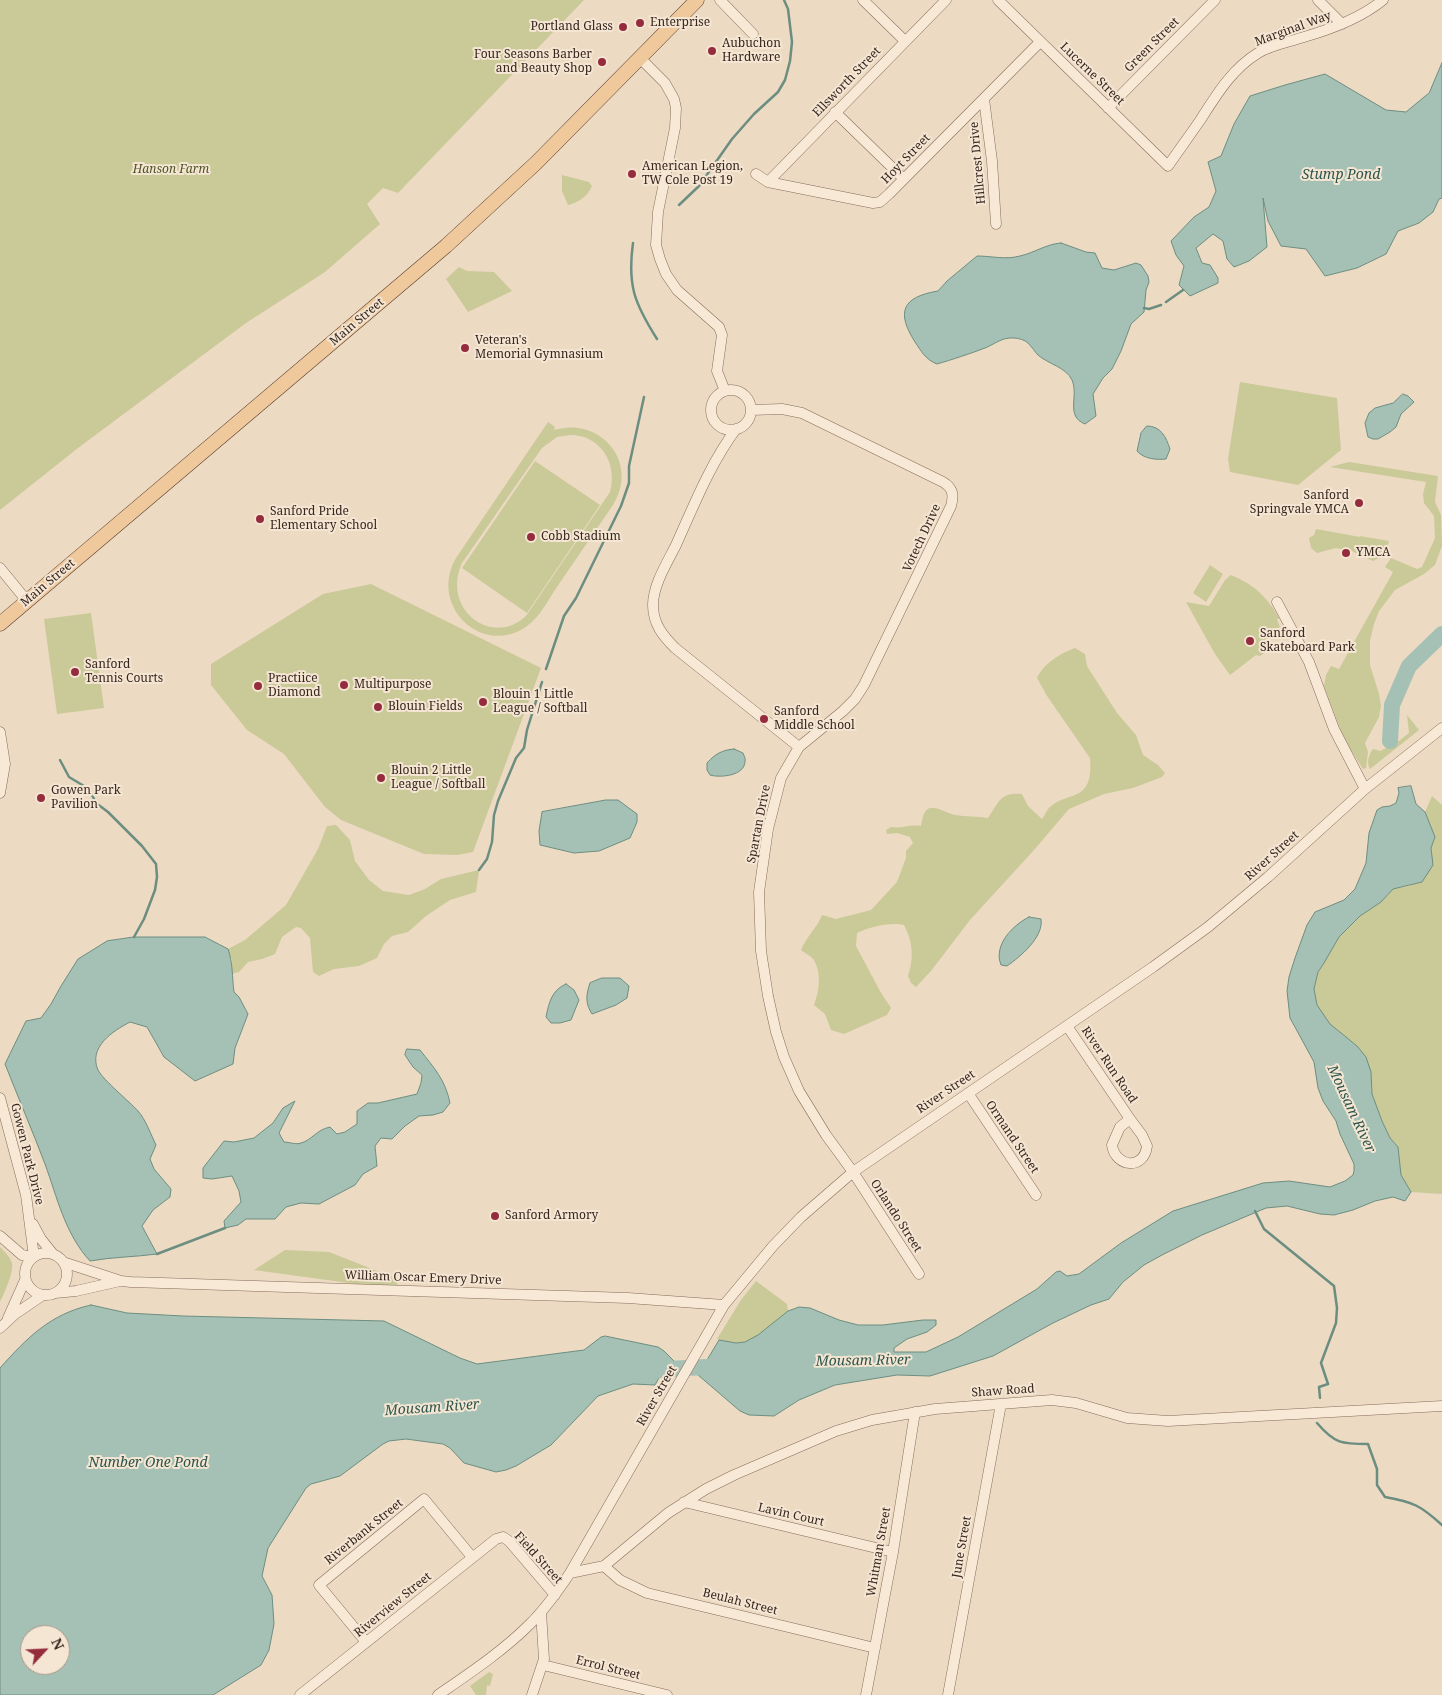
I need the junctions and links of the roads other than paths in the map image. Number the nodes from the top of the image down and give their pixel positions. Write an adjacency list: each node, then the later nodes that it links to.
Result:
1 (697, 0): 13 (main road, Main Street)
2 (720, 0): 10 (street)
3 (863, 0): 11 (street)
4 (946, 0): 11 (street, Ellsworth Street)
5 (998, 0): 12 (street, Lucerne Street)
6 (1215, 0): 15 (street, Green Street)
7 (1318, 0): 9 (street)
8 (1383, 0): 9 (street, Marginal Way)
9 (1342, 24): 17 (street, Marginal Way)
10 (753, 34)
11 (905, 41): 16 (street, Ellsworth Street)
12 (1040, 42): 14 (street, Hoyt Street); 15 (street, Lucerne Street)
13 (640, 58): 22 (street); 26 (main road, Main Street)
14 (984, 99): 19 (street, Hoyt Street); 21 (street, Hillcrest Drive)
15 (1108, 108): 17 (street, Lucerne Street)
16 (835, 112): 19 (street); 20 (street, Ellsworth Street)
17 (1168, 166)
18 (756, 174): 20 (street, Hoyt Street)
19 (904, 179): 20 (street, Hoyt Street)
20 (768, 182)
21 (996, 224)
22 (726, 391): 23 (street); 24 (street)
23 (751, 410): 24 (street); 31 (street, Votech Drive)
24 (736, 429): 31 (street)
25 (0, 568): 26 (street)
26 (27, 601): 28 (main road, Main Street)
27 (1277, 602): 32 (street)
28 (0, 624)
29 (1442, 728): 32 (street, River Street)
30 (0, 732): 33 (street)
31 (799, 747): 38 (street, Spartan Drive)
32 (1365, 789): 34 (street, River Street)
33 (0, 793)
34 (1067, 1026): 35 (street, River Street); 37 (street, River Run Road)
35 (968, 1092): 38 (street, River Street); 39 (street, Ormand Street)
36 (0, 1098): 40 (street, Gowen Park Drive)
37 (1130, 1119)
38 (852, 1172): 46 (street, Orlando Street); 51 (street, River Street)
39 (1036, 1195)
40 (30, 1216): 43 (street, Gowen Park Drive); 44 (street, Gowen Park Drive)
41 (0, 1236): 42 (street)
42 (12, 1246): 44 (street); 47 (street)
43 (53, 1254): 44 (street); 45 (street)
44 (34, 1257): 47 (street)
45 (63, 1262): 48 (street, William Oscar Emery Drive); 49 (street)
46 (919, 1274)
47 (25, 1276): 50 (street); 52 (street)
48 (121, 1281): 49 (street, William Oscar Emery Drive); 51 (street, William Oscar Emery Drive)
49 (56, 1293): 50 (street)
50 (43, 1295): 52 (street)
51 (724, 1305): 61 (street, River Street)
52 (2, 1326)
53 (1001, 1404): 54 (street, Shaw Road); 55 (street, Shaw Road); 72 (street, June Street)
54 (1442, 1406)
55 (915, 1412): 56 (street, Shaw Road); 58 (street, Whitman Street)
56 (684, 1502): 58 (street, Lavin Court); 60 (street, Shaw Road)
57 (503, 1538): 59 (street, Riverview Street); 62 (street, Field Street)
58 (892, 1552): 65 (street, Whitman Street)
59 (472, 1558): 64 (street, Riverview Street); 64 (street, Riverbank Street)
60 (604, 1566): 61 (street); 65 (street, Beulah Street)
61 (570, 1573): 62 (street, River Street)
62 (555, 1595): 63 (street, River Street)
63 (541, 1612): 66 (street); 68 (street, River Street)
64 (366, 1642): 67 (street, Riverview Street)
65 (875, 1648): 71 (street, Whitman Street)
66 (543, 1665): 69 (street); 70 (street, Errol Street)
67 (300, 1695)
68 (438, 1695)
69 (532, 1695)
70 (667, 1695)
71 (866, 1695)
72 (948, 1695)

